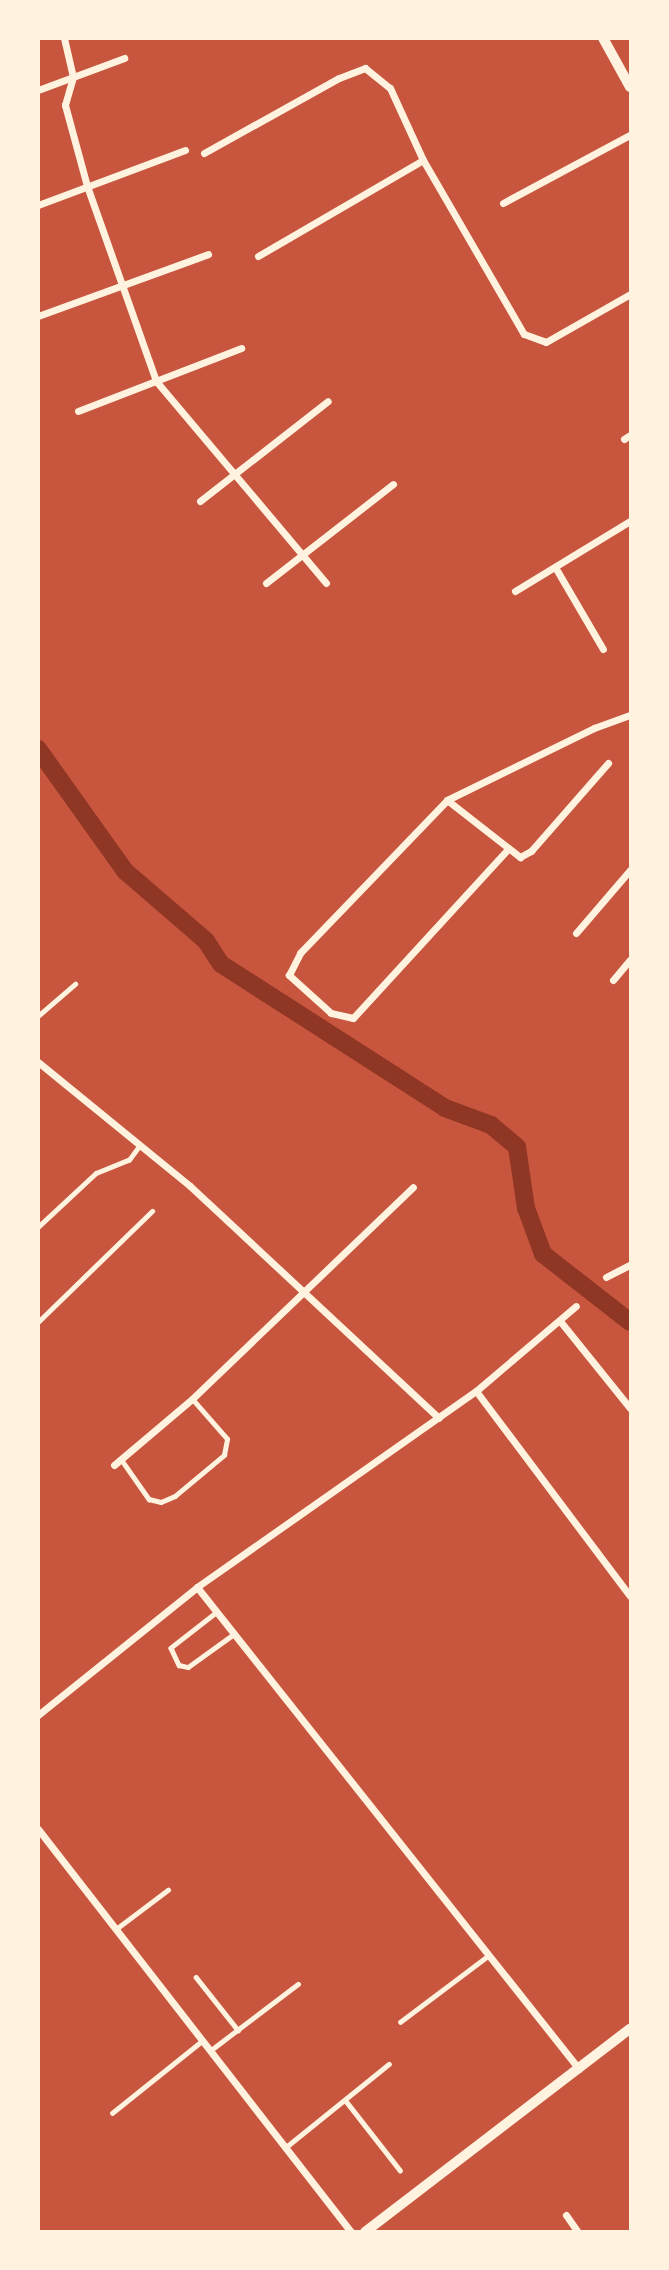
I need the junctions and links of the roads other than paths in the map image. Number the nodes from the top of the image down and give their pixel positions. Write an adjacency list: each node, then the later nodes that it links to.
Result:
1 (64, 38): 4 (street)
2 (603, 38): 5 (street)
3 (124, 58): 4 (street)
4 (73, 77): 6 (street); 11 (street)
5 (631, 87)
6 (38, 90)
7 (631, 135): 12 (street)
8 (186, 150): 11 (street)
9 (204, 153): 10 (street)
10 (423, 160): 15 (street); 17 (street)
11 (87, 186): 13 (street); 16 (street)
12 (503, 203)
13 (38, 205)
14 (208, 254): 16 (street)
15 (258, 256)
16 (123, 284): 18 (street); 20 (street)
17 (631, 294)
18 (38, 316)
19 (241, 348): 20 (street)
20 (156, 381): 22 (street); 23 (street)
21 (328, 401): 23 (street)
22 (78, 411)
23 (233, 472): 25 (street); 27 (street)
24 (393, 484): 27 (street)
25 (200, 501)
26 (631, 522): 28 (street)
27 (302, 554): 29 (street); 30 (street)
28 (555, 567): 31 (street); 32 (street)
29 (266, 583)
30 (326, 583)
31 (515, 591)
32 (603, 649)
33 (631, 715): 35 (street)
34 (608, 764): 36 (street)
35 (447, 800): 36 (street); 36 (street)
36 (507, 850)
37 (631, 870): 38 (street)
38 (576, 933)
39 (631, 960): 40 (street)
40 (613, 980)
41 (75, 984): 42 (lane)
42 (38, 1016)
43 (38, 1062): 44 (street)
44 (139, 1146): 47 (lane); 50 (street)
45 (413, 1187): 50 (street)
46 (152, 1211): 53 (lane)
47 (38, 1227)
48 (631, 1265): 49 (street)
49 (606, 1277)
50 (307, 1292): 55 (street); 57 (street)
51 (576, 1306): 52 (street)
52 (560, 1321): 54 (street); 56 (street)
53 (38, 1322)
54 (476, 1391): 57 (street); 60 (street)
55 (192, 1399): 58 (street); 58 (lane)
56 (631, 1408)
57 (439, 1418): 59 (street)
58 (118, 1462)
59 (197, 1587): 61 (street); 63 (street)
60 (631, 1595)
61 (217, 1612): 62 (street); 62 (lane)
62 (234, 1634): 67 (street)
63 (38, 1715)
64 (38, 1829): 66 (street)
65 (168, 1891): 66 (lane)
66 (116, 1929): 73 (street)
67 (488, 1956): 70 (lane); 76 (street)
68 (196, 1978): 71 (lane)
69 (298, 1984): 71 (lane)
70 (400, 2022)
71 (238, 2029): 74 (lane)
72 (631, 2029): 76 (street)
73 (202, 2041): 74 (street); 78 (lane)
74 (210, 2051): 79 (street)
75 (389, 2064): 77 (lane)
76 (579, 2069): 83 (street)
77 (346, 2101): 79 (lane); 80 (lane)
78 (112, 2113)
79 (285, 2147): 82 (street)
80 (400, 2170)
81 (566, 2216): 84 (street)
82 (351, 2231)
83 (365, 2231)
84 (578, 2231)

